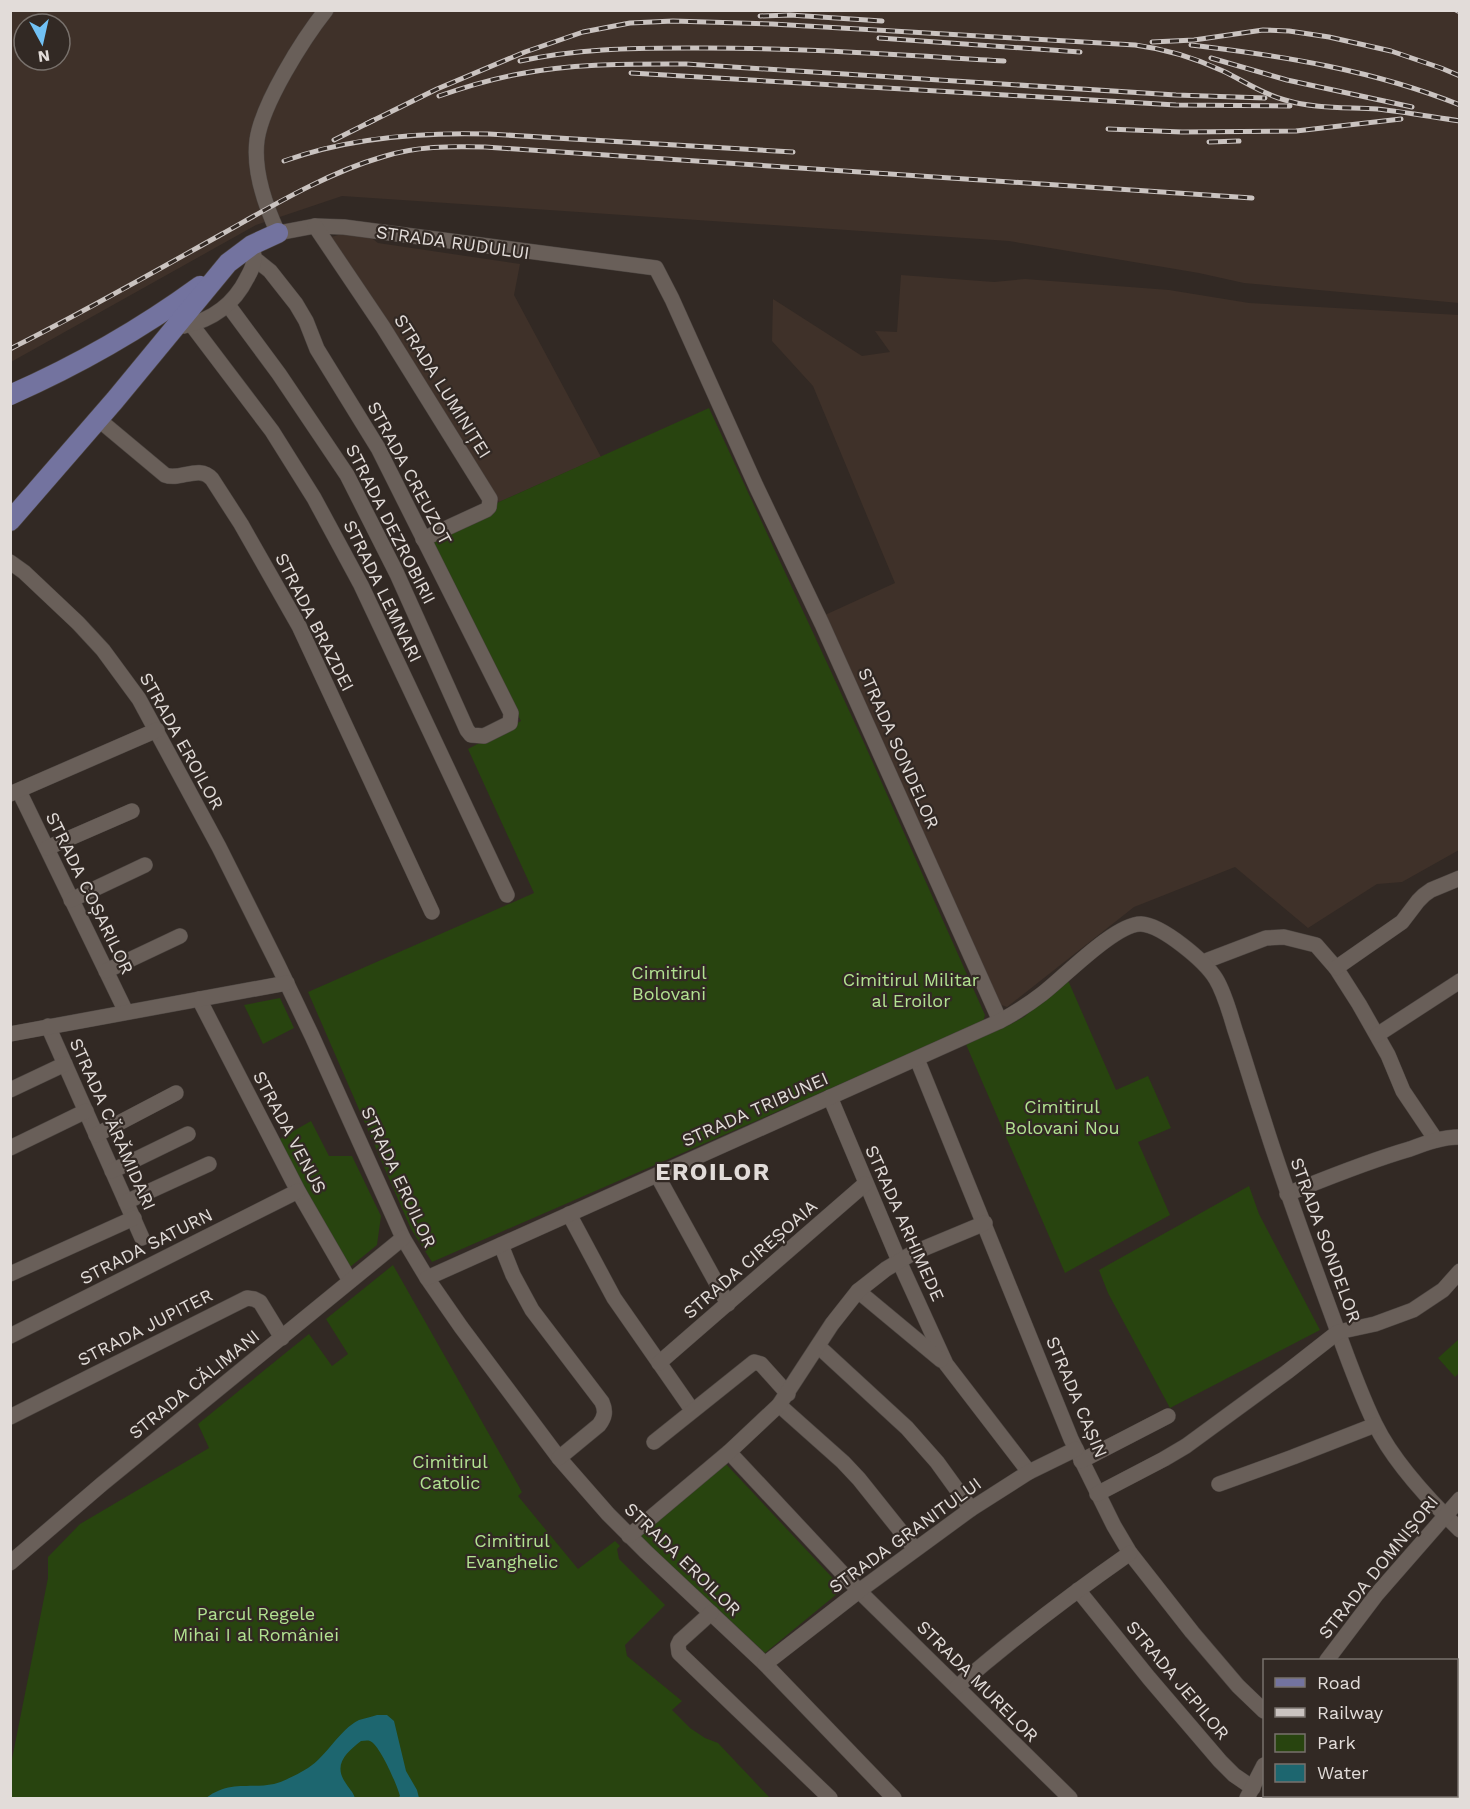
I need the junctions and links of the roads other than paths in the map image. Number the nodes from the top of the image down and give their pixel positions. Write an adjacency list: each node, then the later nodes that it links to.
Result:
1 (341, 10): 2 (street)
2 (322, 15): 4 (street)
3 (315, 226): 4 (street, STRADA RUDULUI); 7 (street, STRADA RUDULUI); 15 (street, STRADA LUMINIȚEI)
4 (278, 233): 5 (main road, STRADA RUDULUI)
5 (254, 252): 6 (main road, STRADA RUDULUI); 8 (street, STRADA RUDULUI); 15 (street, STRADA CREUZOT)
6 (228, 263): 9 (main road, STRADA RUDULUI); 10 (main road)
7 (656, 268): 35 (street, STRADA SONDELOR)
8 (228, 305): 9 (street, STRADA RUDULUI); 17 (street, STRADA DEZROBIRII)
9 (183, 326): 11 (main road, STRADA RUDULUI); 24 (street, STRADA LEMNARI)
10 (130, 333): 11 (main road); 12 (main road)
11 (146, 361): 13 (main road, STRADA RUDULUI)
12 (10, 395)
13 (98, 419): 14 (main road, STRADA RUDULUI); 26 (street, STRADA BRAZDEI)
14 (10, 521)
15 (423, 539): 17 (street, STRADA CREUZOT)
16 (10, 562): 18 (street, STRADA EROILOR)
17 (512, 718)
18 (157, 730): 19 (street); 32 (street, STRADA EROILOR)
19 (15, 792): 21 (street, STRADA COȘARILOR)
20 (132, 811): 21 (street)
21 (47, 848): 25 (street, STRADA COȘARILOR)
22 (145, 866): 25 (street)
23 (1460, 878): 29 (street)
24 (507, 894)
25 (71, 900): 30 (street, STRADA COȘARILOR)
26 (432, 912)
27 (180, 936): 30 (street)
28 (1203, 962): 29 (street); 35 (street, STRADA SONDELOR); 55 (street, STRADA SONDELOR)
29 (1336, 968): 38 (street)
30 (106, 971): 34 (street, STRADA COȘARILOR)
31 (1460, 981): 38 (street)
32 (287, 983): 33 (street); 61 (street, STRADA EROILOR)
33 (199, 999): 34 (street); 54 (street, STRADA VENUS)
34 (126, 1012): 36 (street)
35 (1000, 1021): 39 (street, STRADA TRIBUNEI)
36 (48, 1026): 37 (street); 40 (street, STRADA CĂRĂMIDARI)
37 (10, 1034)
38 (1377, 1035): 48 (street)
39 (917, 1059): 43 (street, STRADA TRIBUNEI); 59 (street, STRADA CAȘIN)
40 (65, 1064): 41 (street); 44 (street, STRADA CĂRĂMIDARI)
41 (10, 1090)
42 (176, 1093): 46 (street)
43 (830, 1097): 52 (street, STRADA TRIBUNEI); 53 (street, STRADA ARHIMEDE)
44 (86, 1110): 46 (street, STRADA CĂRĂMIDARI); 49 (street)
45 (188, 1134): 51 (street)
46 (96, 1135): 51 (street, STRADA CĂRĂMIDARI)
47 (1460, 1137): 48 (street)
48 (1436, 1140): 55 (street)
49 (10, 1148)
50 (209, 1164): 56 (street)
51 (112, 1171): 56 (street, STRADA CĂRĂMIDARI)
52 (657, 1174): 57 (street, STRADA TRIBUNEI); 69 (street)
53 (865, 1184): 63 (street, STRADA ARHIMEDE); 69 (street, STRADA CIREȘOAIA)
54 (298, 1191): 67 (street, STRADA VENUS); 71 (street, STRADA SATURN)
55 (1287, 1194): 70 (street, STRADA SONDELOR)
56 (126, 1202): 58 (street, STRADA CĂRĂMIDARI)
57 (568, 1214): 62 (street, STRADA TRIBUNEI); 74 (street)
58 (134, 1218): 60 (street, STRADA CĂRĂMIDARI); 65 (street)
59 (985, 1223): 63 (street); 83 (street, STRADA CAȘIN)
60 (142, 1238)
61 (403, 1238): 66 (street, STRADA EROILOR); 67 (street, STRADA CĂLIMANI)
62 (501, 1245): 66 (street, STRADA TRIBUNEI); 84 (street)
63 (899, 1261): 68 (street); 75 (street, STRADA ARHIMEDE)
64 (1460, 1271): 70 (street)
65 (10, 1274)
66 (427, 1278): 84 (street, STRADA EROILOR)
67 (350, 1281): 72 (street, STRADA CĂLIMANI)
68 (858, 1291): 73 (street); 75 (street, STRADA ARHIMEDE)
69 (728, 1304): 74 (street, STRADA CIREȘOAIA)
70 (1338, 1332): 80 (street, STRADA SONDELOR); 87 (street)
71 (10, 1336)
72 (282, 1338): 79 (street, STRADA JUPITER); 95 (street, STRADA CĂLIMANI)
73 (818, 1346): 76 (street); 89 (street)
74 (659, 1363): 77 (street)
75 (946, 1364): 85 (street, STRADA ARHIMEDE)
76 (784, 1400): 77 (street); 82 (street); 93 (street)
77 (692, 1410): 81 (street)
78 (1168, 1416): 83 (street, STRADA GRANITULUI)
79 (10, 1417)
80 (1375, 1425): 86 (street); 90 (street, STRADA SONDELOR)
81 (654, 1442)
82 (729, 1452): 92 (street); 97 (street, STRADA MURELOR)
83 (1078, 1455): 85 (street, STRADA GRANITULUI); 87 (street, STRADA CAȘIN)
84 (559, 1458): 92 (street, STRADA EROILOR)
85 (1029, 1472): 89 (street, STRADA GRANITULUI)
86 (1219, 1484)
87 (1097, 1494): 94 (street, STRADA CAȘIN)
88 (1460, 1499): 90 (street, STRADA DOMNIȘORI)
89 (971, 1509): 93 (street, STRADA GRANITULUI)
90 (1445, 1515): 91 (street, STRADA SONDELOR); 99 (street, STRADA DOMNIȘORI)
91 (1460, 1530)
92 (629, 1536): 98 (street, STRADA EROILOR)
93 (915, 1549): 97 (street, STRADA GRANITULUI)
94 (1130, 1553): 96 (street); 102 (street, STRADA CAȘIN)
95 (14, 1555)
96 (1078, 1590): 101 (street); 104 (street, STRADA JEPILOR)
97 (859, 1591): 100 (street, STRADA GRANITULUI); 101 (street, STRADA MURELOR)
98 (711, 1613): 100 (street, STRADA EROILOR); 105 (street)
99 (1328, 1659)
100 (765, 1664): 106 (street, STRADA EROILOR)
101 (957, 1687): 107 (street, STRADA MURELOR)
102 (1263, 1711)
103 (1263, 1769): 104 (street)
104 (1250, 1793)
105 (830, 1798)
106 (894, 1798)
107 (1070, 1798)

